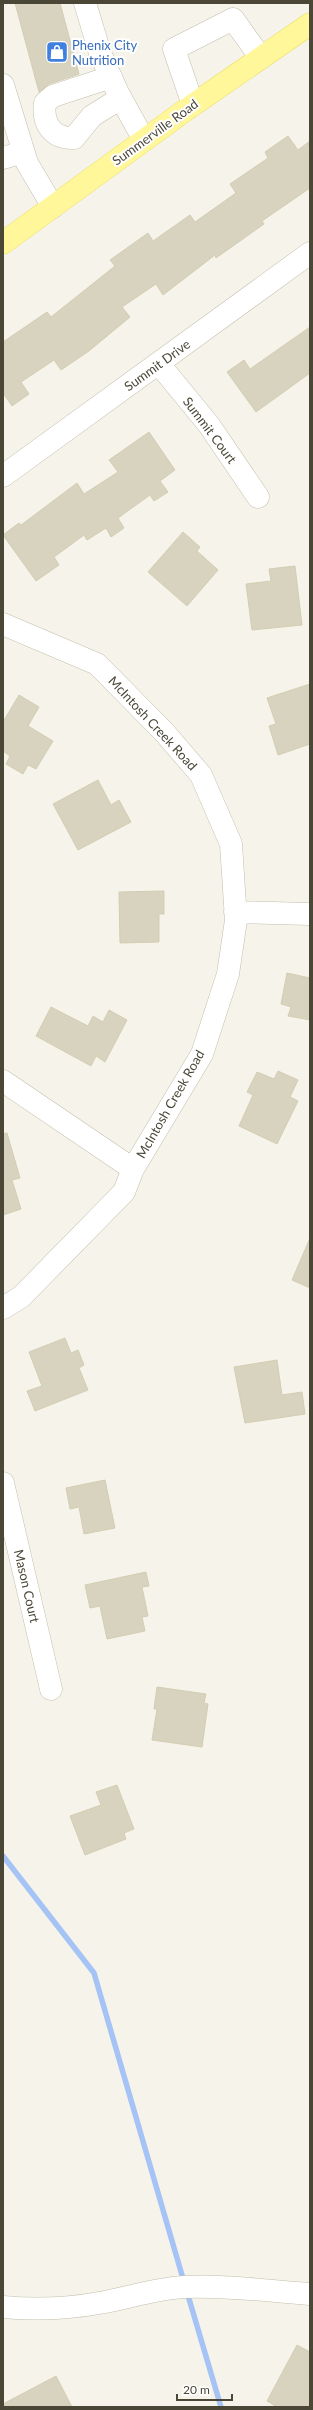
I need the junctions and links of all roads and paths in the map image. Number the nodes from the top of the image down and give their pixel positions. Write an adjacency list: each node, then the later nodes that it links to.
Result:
1 (85, 3): 4 (street)
2 (310, 24): 3 (main road, Summerville Road)
3 (261, 58): 7 (main road, Summerville Road); 7 (street)
4 (111, 77): 6 (street); 6 (street)
5 (3, 86): 9 (street)
6 (121, 98): 8 (street)
7 (193, 105): 8 (main road, Summerville Road)
8 (144, 140): 10 (main road, Summerville Road)
9 (13, 155): 10 (street)
10 (53, 207): 11 (main road, Summerville Road)
11 (3, 243)
12 (310, 253): 13 (street, Summit Drive)
13 (159, 364): 14 (street, Summit Drive); 15 (street, Summit Court)
14 (3, 476)
15 (258, 497)
16 (3, 624): 17 (street, McIntosh Creek Road)
17 (235, 912): 18 (street); 20 (street, McIntosh Creek Road)
18 (310, 914)
19 (3, 1081): 20 (street)
20 (133, 1168): 21 (street, McIntosh Creek Road)
21 (3, 1308)
22 (3, 1483): 23 (street, Mason Court)
23 (51, 1689)
24 (310, 2294): 25 (street)
25 (3, 2307)

